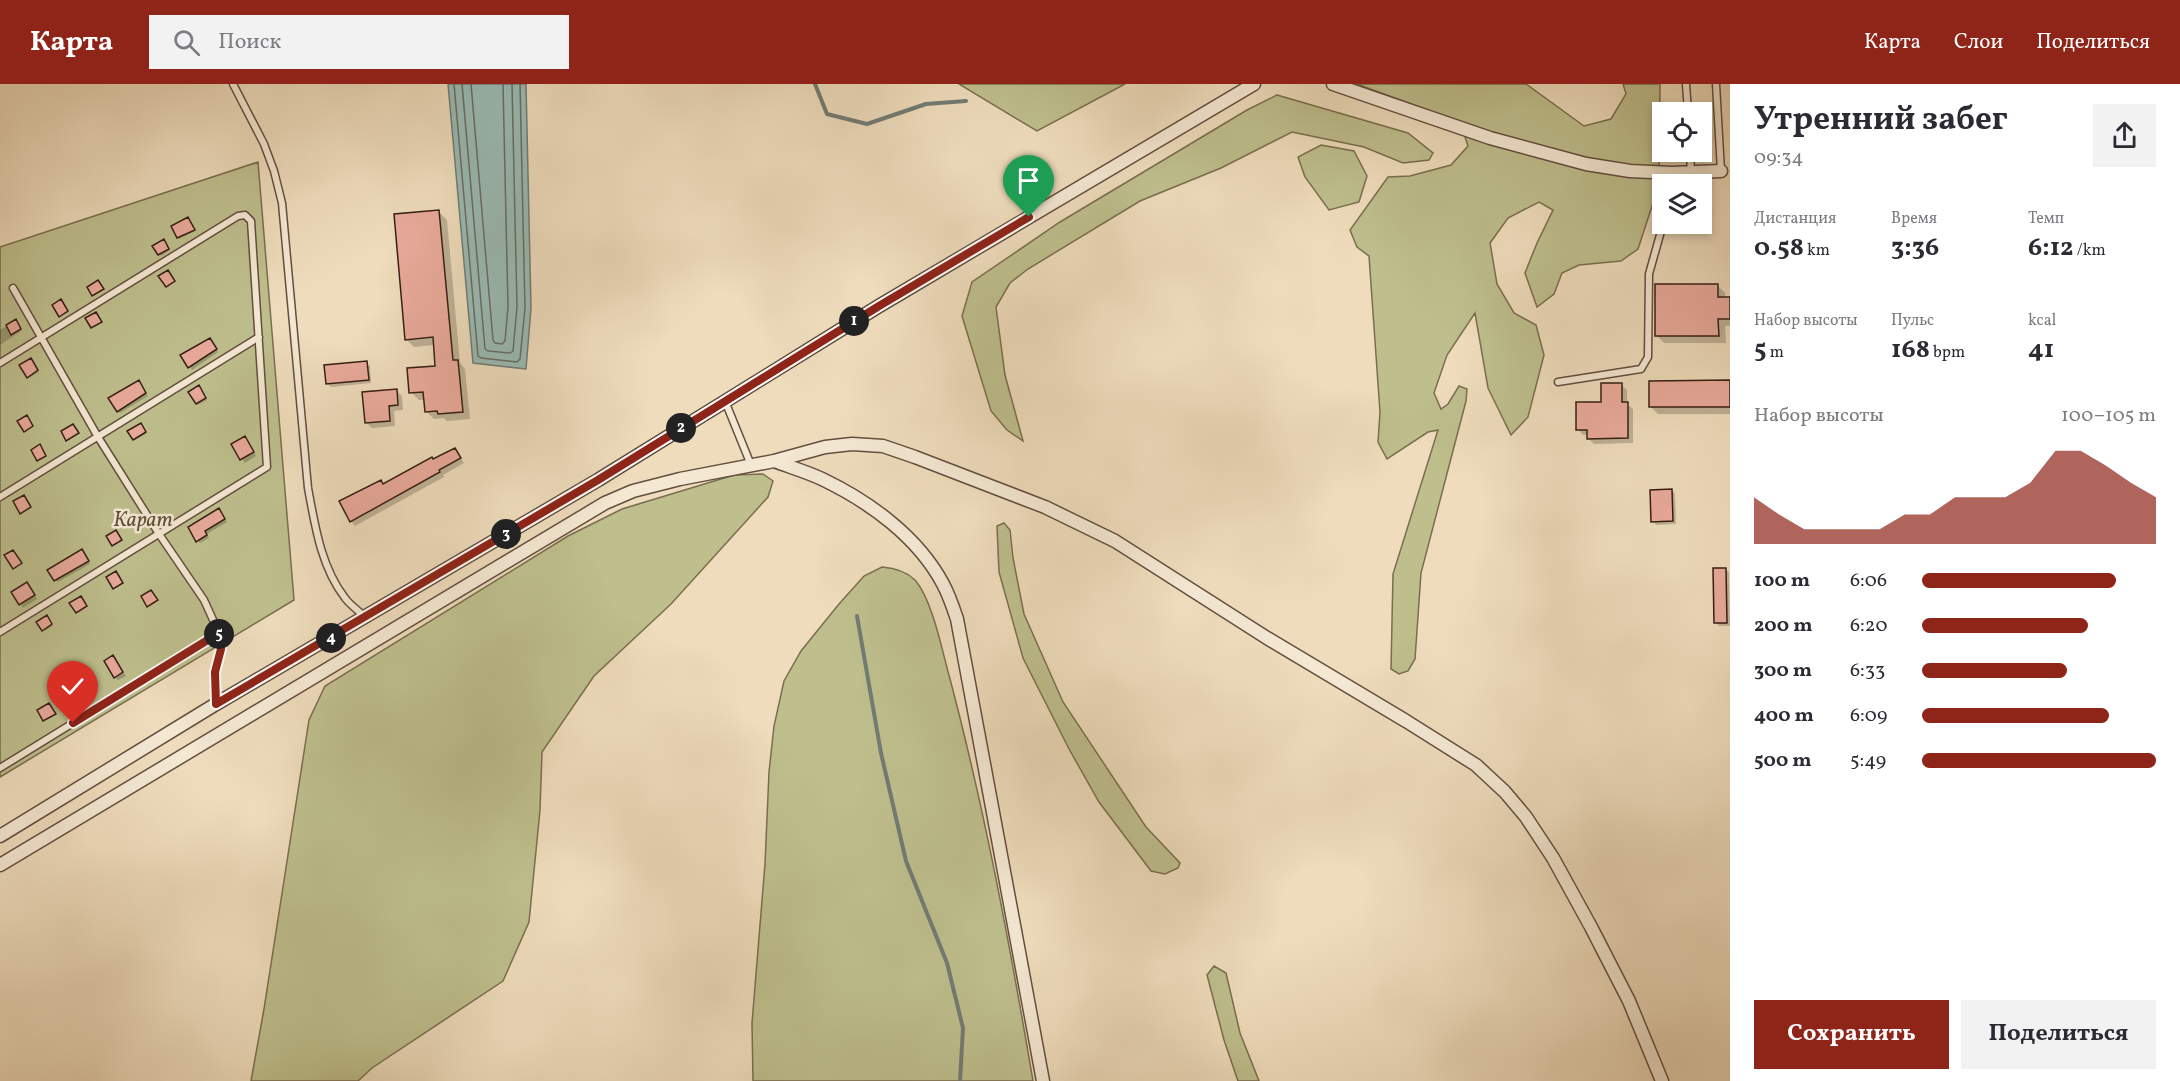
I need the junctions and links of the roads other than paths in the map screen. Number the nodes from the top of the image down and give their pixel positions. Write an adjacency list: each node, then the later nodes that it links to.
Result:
1 (233, 84): 24 (lane)
2 (1254, 84): 18 (street)
3 (1334, 84): 11 (street)
4 (1686, 84): 6 (lane)
5 (1716, 84): 8 (lane)
6 (1687, 102)
7 (1690, 162): 9 (lane)
8 (1721, 171): 9 (street)
9 (1691, 172): 10 (street)
10 (1685, 174)
11 (1652, 175)
12 (1660, 234): 17 (lane)
13 (13, 288): 15 (lane)
14 (259, 337): 15 (lane); 19 (lane); 23 (lane)
15 (42, 338): 16 (lane); 19 (lane)
16 (0, 363)
17 (1558, 382)
18 (725, 401): 21 (lane); 24 (street)
19 (98, 437): 22 (lane); 23 (lane)
20 (774, 461): 21 (street); 31 (street); 32 (street)
21 (751, 465): 30 (street)
22 (0, 497)
23 (159, 534): 25 (lane); 26 (lane)
24 (366, 618): 27 (street)
25 (0, 632)
26 (219, 633): 27 (lane); 28 (lane)
27 (216, 704): 29 (street)
28 (0, 768)
29 (0, 836)
30 (0, 865)
31 (1043, 1081)
32 (1662, 1081)

